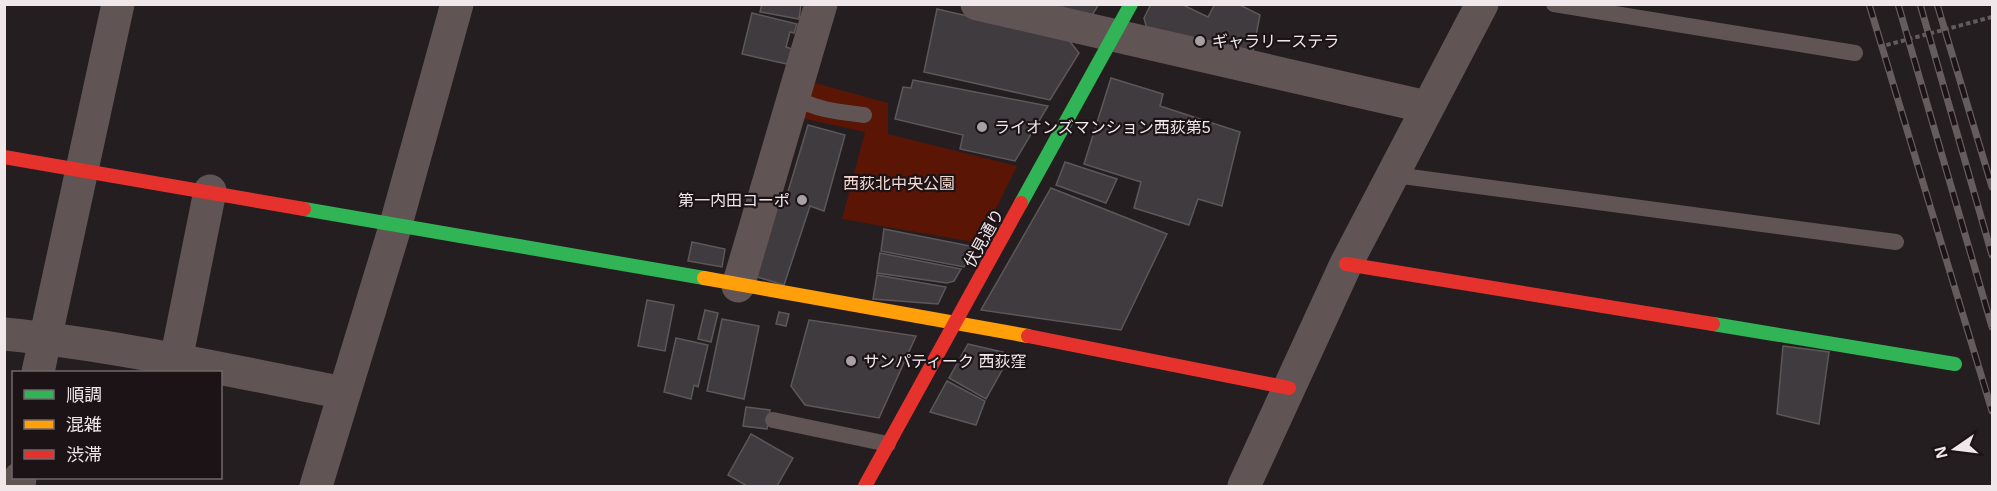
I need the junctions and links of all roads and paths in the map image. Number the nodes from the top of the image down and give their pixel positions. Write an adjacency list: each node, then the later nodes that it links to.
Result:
1 (118, 4): 15 (street)
2 (457, 4): 18 (street)
3 (821, 4): 11 (street)
4 (977, 4): 9 (street)
5 (1131, 4): 9 (street, 伏見通り)
6 (1482, 4): 12 (street)
7 (1554, 4): 10 (lane)
8 (1992, 17): 10 (path)
9 (1113, 36): 12 (street); 22 (street, 伏見通り)
10 (1855, 53)
11 (792, 96): 13 (lane); 21 (street)
12 (1427, 107): 16 (street)
13 (864, 115)
14 (4, 157): 15 (street)
15 (84, 169): 17 (street); 24 (street)
16 (1395, 175): 19 (lane); 20 (street)
17 (210, 191): 18 (street); 25 (street)
18 (396, 224): 21 (street); 29 (street)
19 (1896, 242)
20 (1346, 264): 26 (street); 28 (street)
21 (738, 286): 22 (street)
22 (957, 322): 28 (street); 31 (street, 伏見通り)
23 (4, 334): 24 (street)
24 (44, 338): 25 (street); 27 (street)
25 (176, 360): 29 (street)
26 (1955, 364)
27 (38, 371)
28 (1289, 388): 34 (street)
29 (344, 393): 32 (street)
30 (773, 420): 31 (lane)
31 (888, 444): 33 (street, 伏見通り)
32 (316, 486)
33 (865, 486)
34 (1244, 486)

